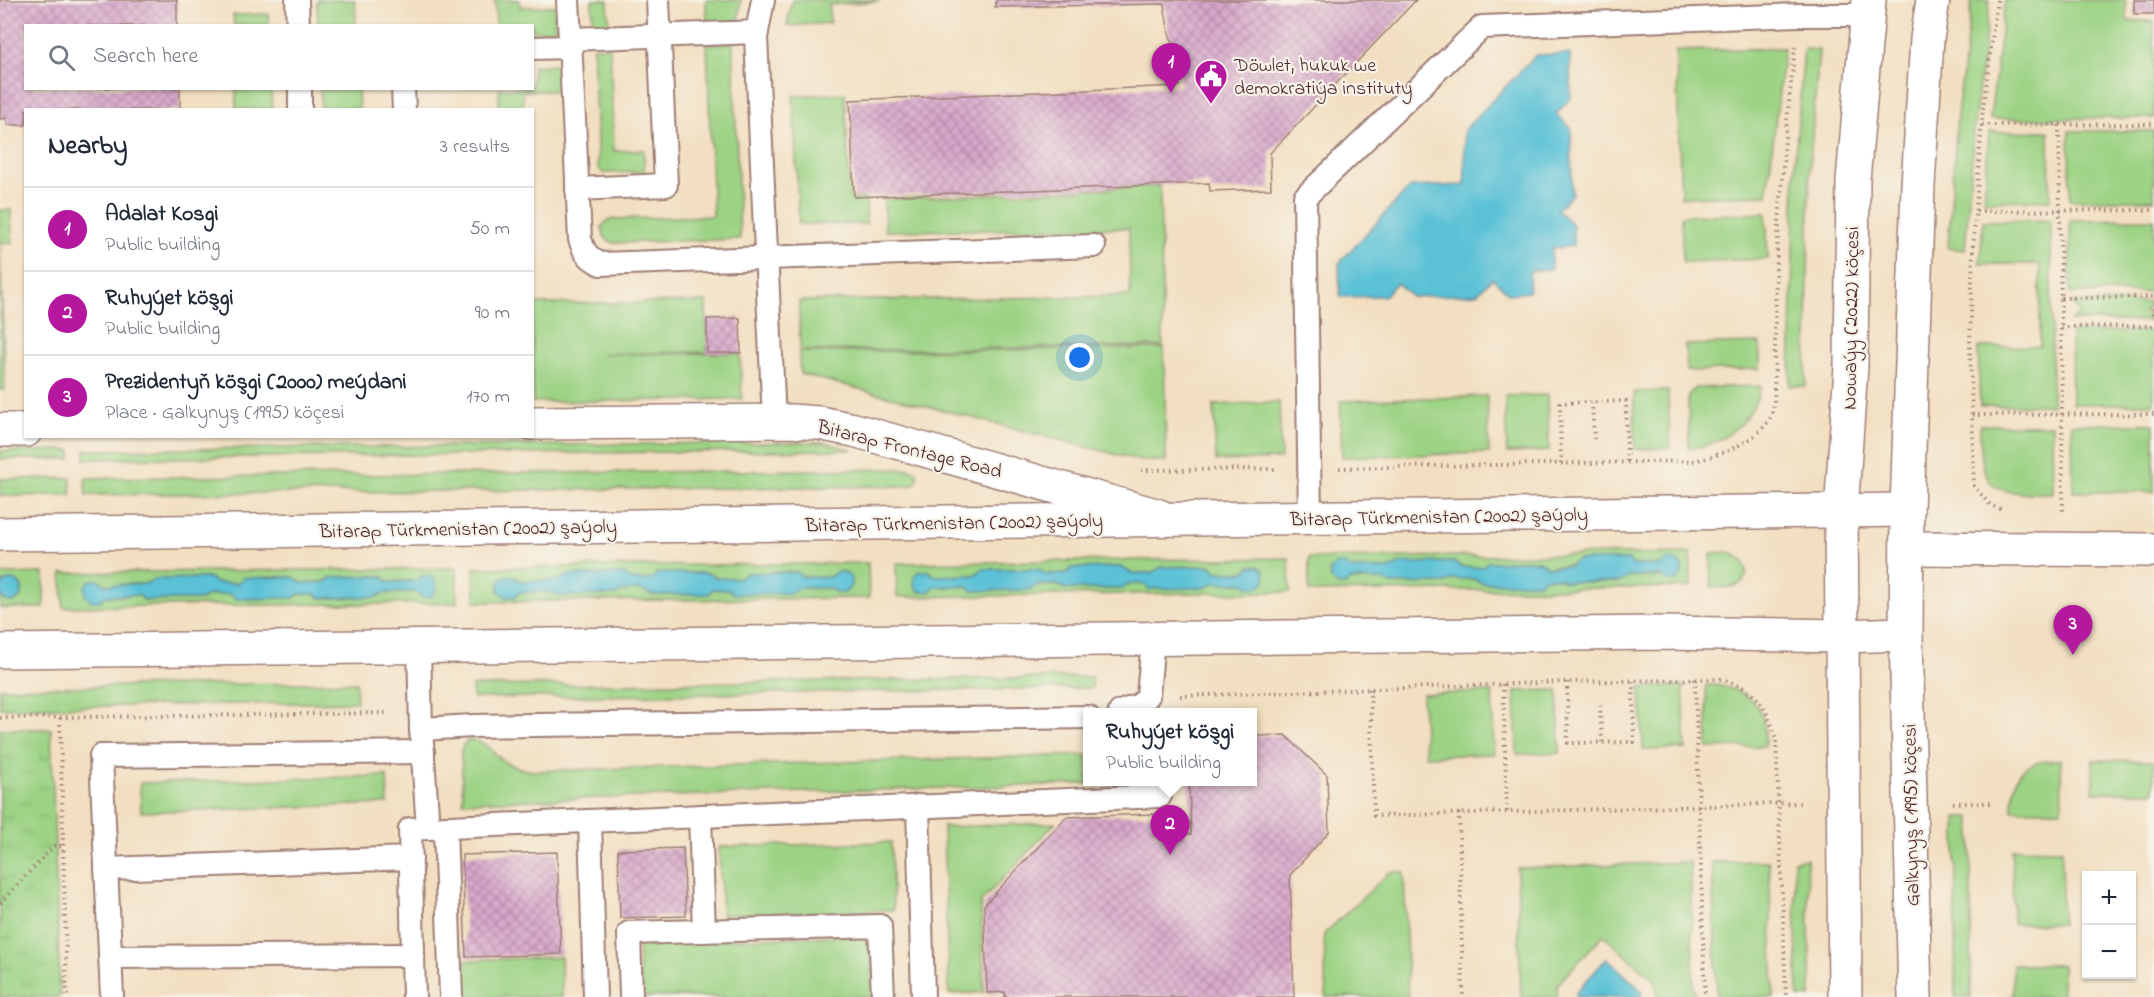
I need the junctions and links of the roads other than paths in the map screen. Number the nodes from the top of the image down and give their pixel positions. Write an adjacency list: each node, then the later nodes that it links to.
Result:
1 (297, 0): 7 (lane)
2 (568, 0): 10 (lane)
3 (658, 0): 9 (lane)
4 (763, 0): 8 (lane)
5 (1933, 0): 23 (main road)
6 (1867, 7): 24 (main road, Nowaýy (2022) köçesi); 25 (lane)
7 (298, 24)
8 (757, 32): 9 (lane); 18 (lane)
9 (661, 36): 10 (lane); 16 (lane)
10 (570, 43): 11 (lane); 16 (lane)
11 (534, 48)
12 (300, 90): 14 (lane)
13 (403, 90): 15 (lane)
14 (300, 108)
15 (404, 108)
16 (577, 189): 18 (lane)
17 (1094, 246): 18 (lane)
18 (766, 258): 19 (lane)
19 (774, 421): 20 (main road, Bitarap Frontage Road); 26 (main road, Bitarap Frontage Road)
20 (534, 423)
21 (0, 430): 22 (main road)
22 (24, 430)
23 (1907, 510): 24 (main road, Bitarap Türkmenistan (2002) şaýoly); 28 (main road)
24 (1841, 512): 25 (main road, Bitarap Türkmenistan (2002) şaýoly); 31 (main road, Nowaýy (2022) köçesi)
25 (1310, 518): 26 (main road, Bitarap Türkmenistan (2002) şaýoly)
26 (1173, 520): 27 (main road, Bitarap Türkmenistan (2002) şaýoly)
27 (0, 534)
28 (1907, 548): 29 (main road); 30 (main road)
29 (2154, 549)
30 (1906, 634): 31 (main road); 57 (main road, Galkynyş (1995) köçesi)
31 (1842, 636): 32 (main road); 56 (main road)
32 (1153, 639): 33 (main road); 35 (lane)
33 (419, 646): 34 (main road); 37 (lane)
34 (0, 651)
35 (1131, 708)
36 (1083, 717): 37 (lane)
37 (421, 721): 38 (lane)
38 (423, 752): 43 (lane); 45 (lane)
39 (1160, 796): 40 (lane)
40 (918, 806): 41 (lane); 55 (lane)
41 (700, 816): 42 (lane); 46 (lane)
42 (590, 821): 43 (lane); 52 (lane)
43 (437, 828): 44 (lane); 51 (lane)
44 (411, 858): 45 (lane); 47 (lane)
45 (106, 868): 48 (lane)
46 (704, 932): 53 (lane); 54 (lane)
47 (413, 955): 48 (lane); 50 (lane)
48 (110, 957): 49 (lane)
49 (112, 997)
50 (414, 997)
51 (451, 997)
52 (595, 997)
53 (631, 997)
54 (883, 997)
55 (923, 997)
56 (1845, 997)
57 (1915, 997)

